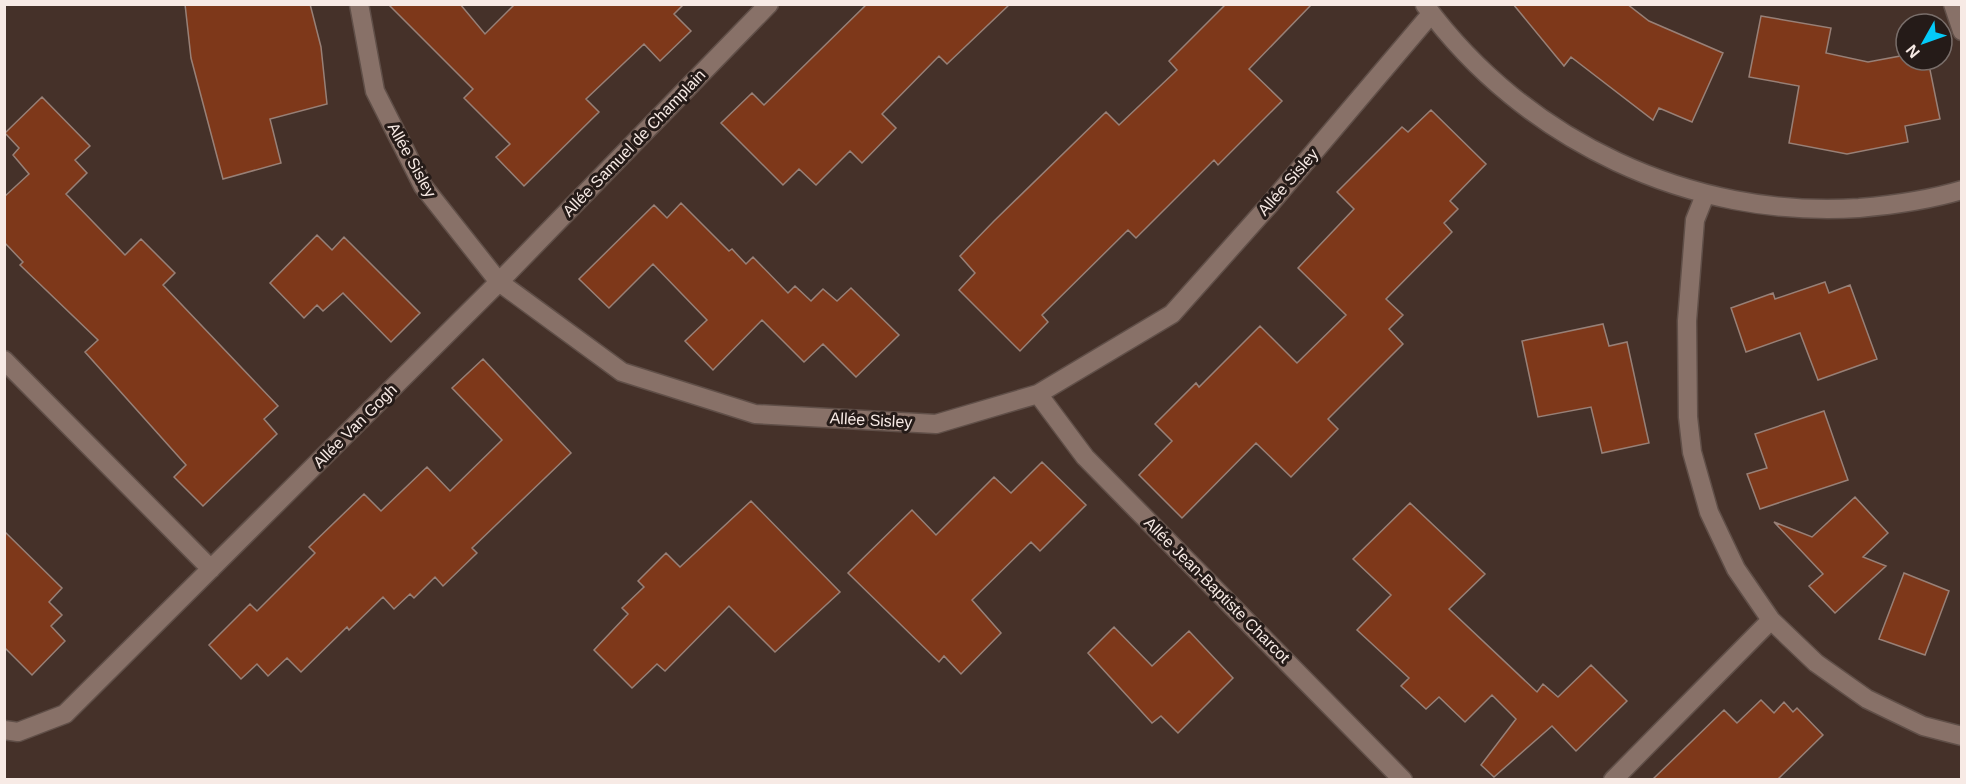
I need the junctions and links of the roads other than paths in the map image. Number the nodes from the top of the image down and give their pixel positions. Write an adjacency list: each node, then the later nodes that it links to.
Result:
1 (359, 4): 8 (street, Allée Sisley)
2 (769, 4): 8 (street, Allée Samuel de Champlain)
3 (1953, 4): 5 (street)
4 (1428, 9): 7 (street); 10 (street, Allée Sisley)
5 (1962, 31)
6 (1962, 190): 7 (street)
7 (1705, 195): 12 (street)
8 (500, 282): 10 (street, Allée Sisley); 11 (street, Allée Van Gogh)
9 (4, 360): 11 (street)
10 (1038, 394): 15 (street, Allée Jean-Baptiste Charcot)
11 (211, 569): 13 (street, Allée Van Gogh)
12 (1771, 620): 14 (street); 16 (street)
13 (4, 730)
14 (1962, 736)
15 (1403, 780)
16 (1612, 780)

